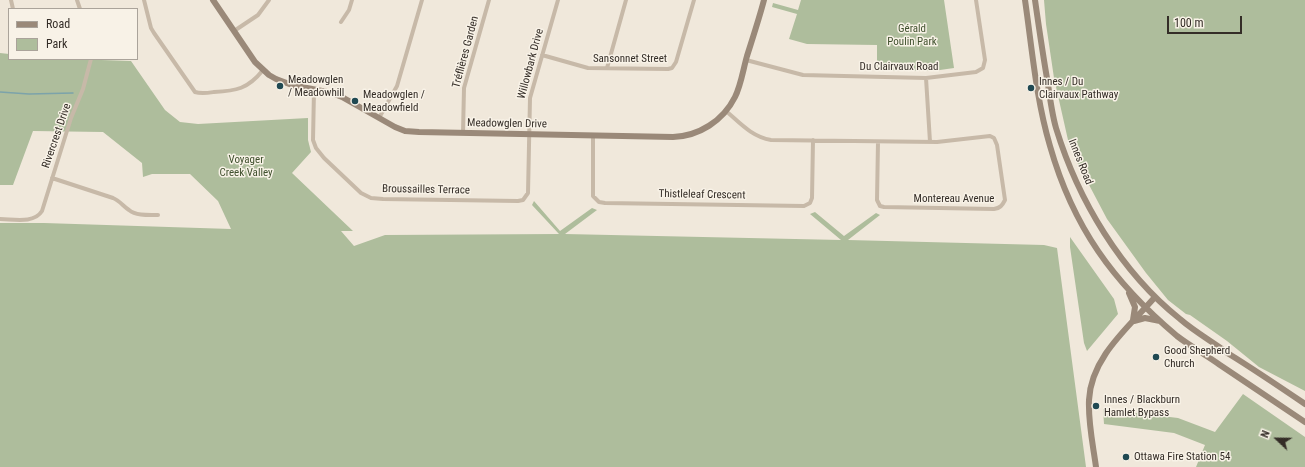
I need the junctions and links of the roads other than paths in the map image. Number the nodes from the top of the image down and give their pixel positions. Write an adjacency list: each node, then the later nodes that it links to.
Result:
1 (144, 0): 20 (street)
2 (213, 0): 15 (main road, Meadowglen Drive)
3 (269, 0): 15 (street)
4 (352, 0): 14 (street)
5 (422, 0): 24 (street)
6 (489, 0): 25 (street, Tréflières Garden)
7 (558, 0): 16 (street, Willowbark Drive)
8 (626, 0): 19 (street)
9 (694, 0): 19 (street, Sansonnet Street)
10 (764, 0): 18 (main road, Meadowglen Drive)
11 (976, 0): 21 (street, Du Clairvaux Road)
12 (1025, 0): 34 (main road, Innes Road)
13 (1035, 0): 35 (main road, Innes Road)
14 (341, 22)
15 (234, 31): 20 (main road, Meadowglen Drive)
16 (542, 55): 19 (street, Sansonnet Street); 26 (street, Willowbark Drive)
17 (91, 60): 31 (street, Rivercrest Drive)
18 (746, 60): 21 (street, Du Clairvaux Road); 23 (main road, Meadowglen Drive)
19 (607, 68)
20 (263, 70): 22 (main road, Meadowglen Drive)
21 (926, 78): 30 (street)
22 (314, 90): 24 (main road, Meadowglen Drive); 26 (street, Broussailles Terrace)
23 (726, 111): 27 (main road, Meadowglen Drive); 28 (street, Montereau Avenue)
24 (378, 118): 25 (main road, Meadowglen Drive)
25 (463, 133): 26 (main road, Meadowglen Drive)
26 (528, 134): 27 (main road, Meadowglen Drive)
27 (593, 135): 28 (street, Thistleleaf Crescent)
28 (813, 140): 29 (street, Montereau Avenue)
29 (878, 142): 30 (street, Montereau Avenue); 30 (street, Montereau Avenue)
30 (930, 142)
31 (52, 178): 32 (street); 33 (street, Rivercrest Drive)
32 (158, 215)
33 (0, 219)
34 (1128, 290): 36 (main road, Innes Road); 37 (main road)
35 (1155, 296): 36 (main road); 39 (main road, Innes Road)
36 (1146, 307): 37 (main road); 38 (main road, Innes Road)
37 (1133, 322): 38 (main road); 41 (main road)
38 (1162, 322): 40 (main road, Innes Road)
39 (1305, 404)
40 (1305, 422)
41 (1096, 467)

